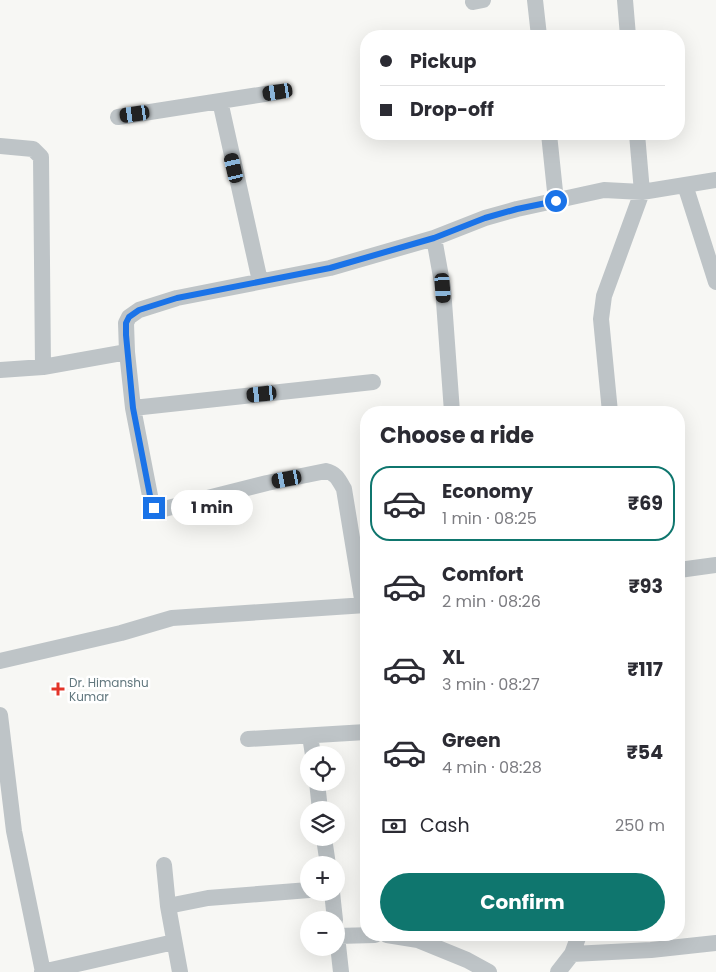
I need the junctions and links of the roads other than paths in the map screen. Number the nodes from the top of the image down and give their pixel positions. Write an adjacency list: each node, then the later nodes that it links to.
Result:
1 (535, 0): 3 (street)
2 (625, 0): 4 (street)
3 (538, 30)
4 (628, 30)
5 (278, 92): 6 (street)
6 (220, 101): 7 (street); 16 (street)
7 (118, 117)
8 (550, 140): 14 (street)
9 (638, 140): 13 (street)
10 (0, 146): 19 (street)
11 (716, 180): 12 (street)
12 (685, 185): 13 (street); 17 (street)
13 (642, 192): 14 (street); 23 (street)
14 (556, 201): 15 (street)
15 (434, 238): 16 (street); 22 (street)
16 (260, 281): 18 (street)
17 (716, 282)
18 (127, 352): 19 (street); 24 (street)
19 (43, 367): 20 (street)
20 (0, 370)
21 (373, 382): 24 (street)
22 (452, 406)
23 (609, 406)
24 (133, 408): 27 (street)
25 (716, 565): 26 (street)
26 (685, 569)
27 (360, 582)
28 (360, 605): 29 (street)
29 (0, 661)
30 (0, 715): 35 (street)
31 (360, 732): 32 (street)
32 (310, 736): 33 (street); 34 (street)
33 (248, 739)
34 (312, 746)
35 (7, 832): 48 (street)
36 (164, 865): 38 (street)
37 (300, 891): 38 (street)
38 (168, 906): 43 (street)
39 (345, 930): 40 (street)
40 (360, 933)
41 (426, 941): 51 (street)
42 (577, 941): 45 (street)
43 (174, 942): 47 (street); 49 (street)
44 (716, 943): 45 (street)
45 (572, 954): 52 (street)
46 (339, 956): 50 (street)
47 (81, 968): 48 (street)
48 (42, 972)
49 (180, 972)
50 (341, 972)
51 (489, 972)
52 (558, 972)

